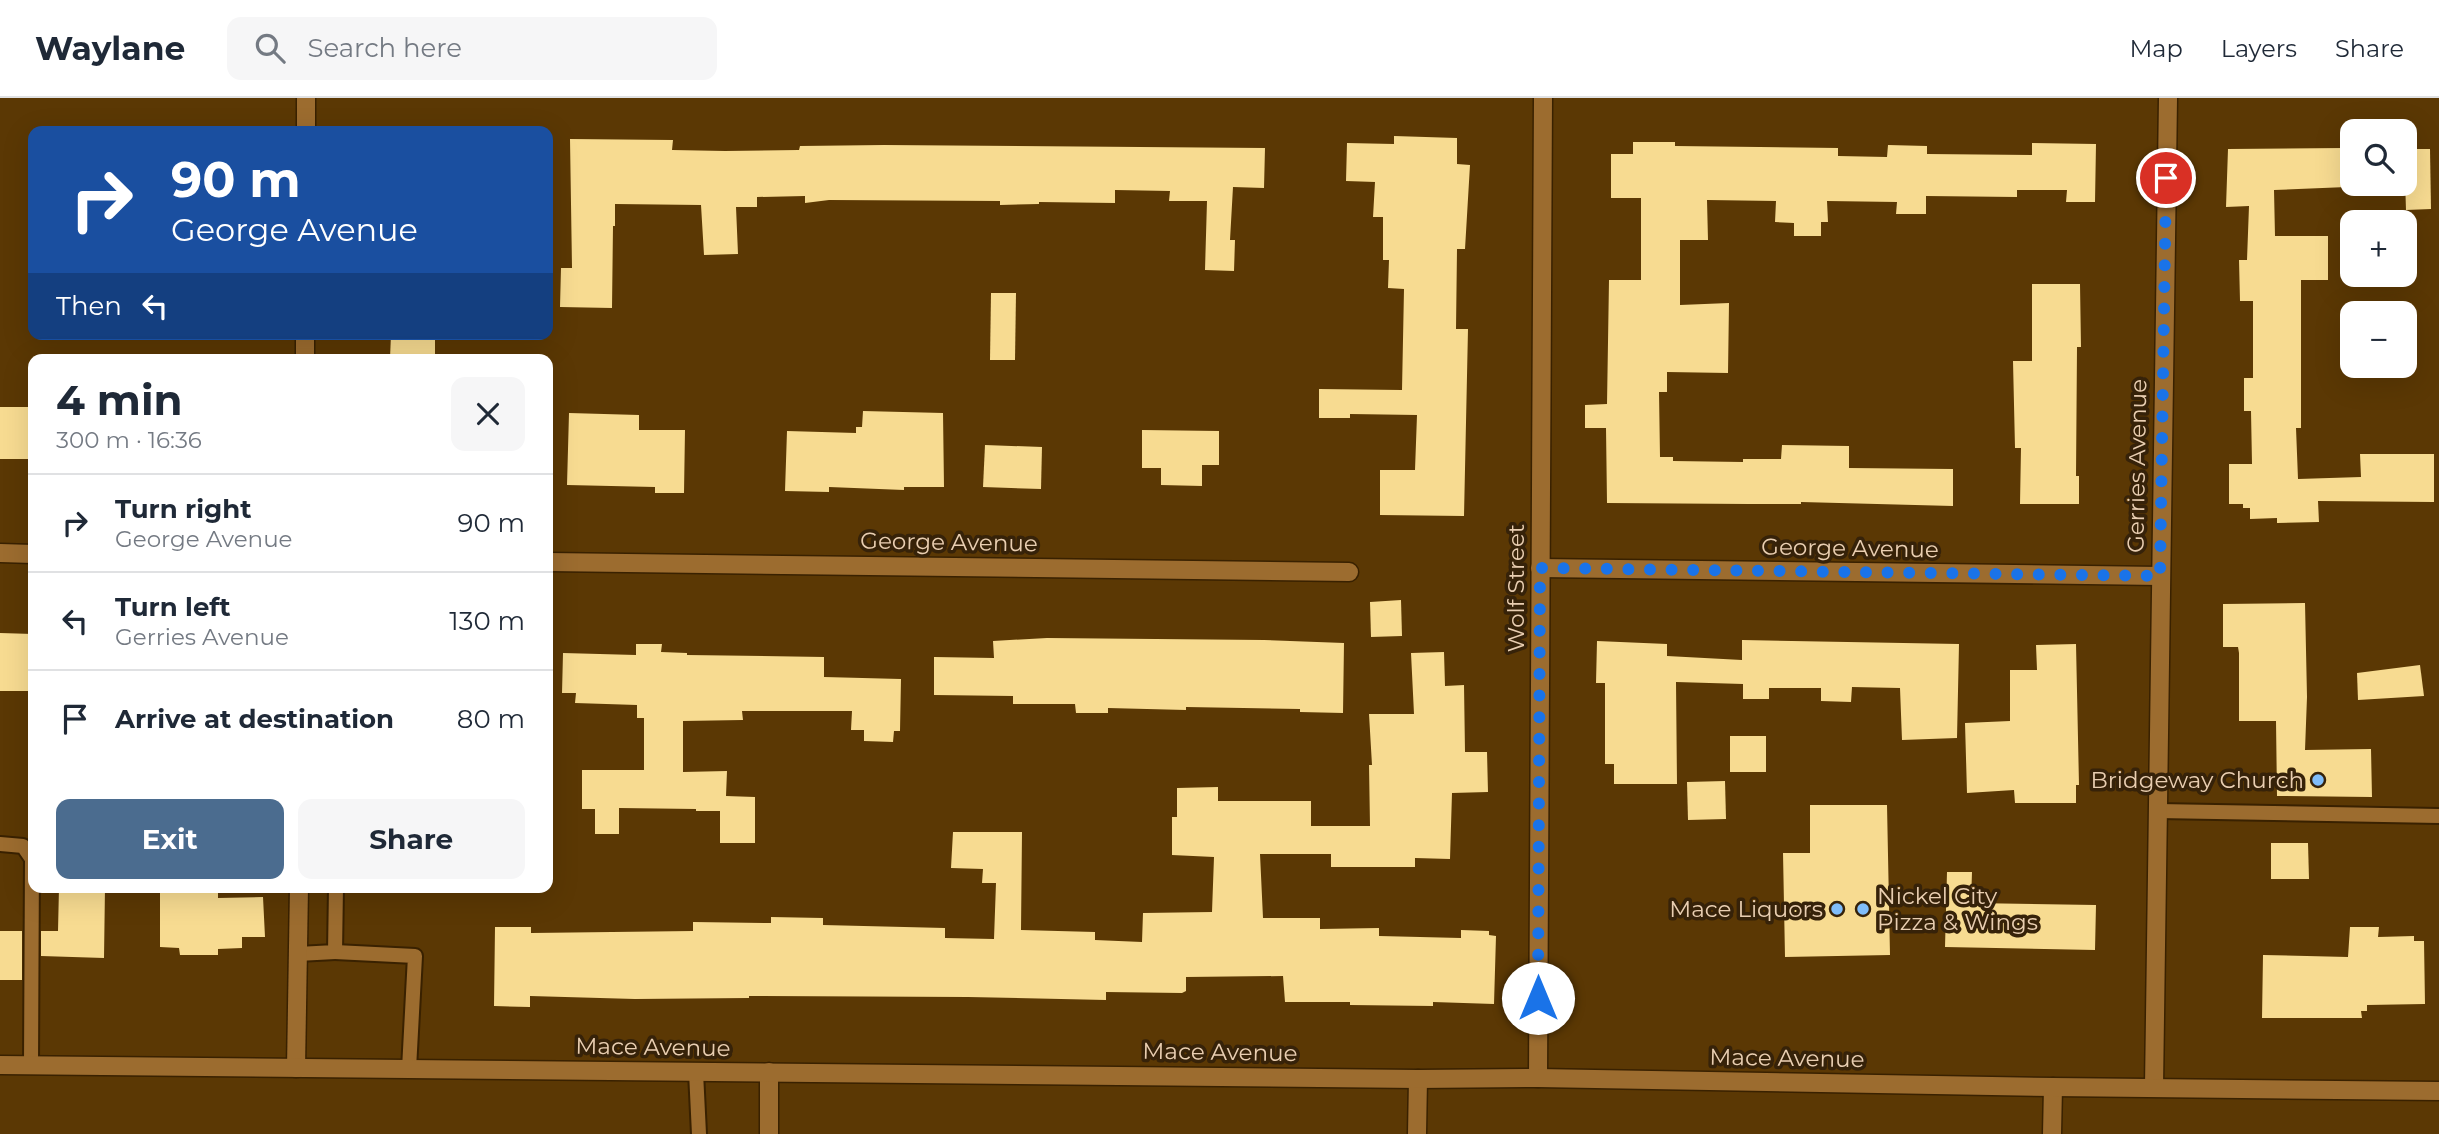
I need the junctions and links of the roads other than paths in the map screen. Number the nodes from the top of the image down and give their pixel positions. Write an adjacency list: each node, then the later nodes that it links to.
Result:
1 (306, 98): 4 (street)
2 (1543, 98): 8 (street, Wolf Street)
3 (2168, 98): 10 (street, Gerries Avenue)
4 (306, 126)
5 (0, 553): 6 (street)
6 (28, 554)
7 (553, 562): 9 (street, George Avenue)
8 (1540, 568): 10 (street, George Avenue); 26 (street, Wolf Street)
9 (1349, 572)
10 (2160, 576): 11 (street, Gerries Avenue)
11 (2158, 811): 12 (lane); 29 (street, Gerries Avenue)
12 (2439, 816)
13 (0, 844): 14 (lane)
14 (28, 853)
15 (32, 893): 21 (lane)
16 (299, 893): 19 (street)
17 (336, 893): 18 (lane)
18 (335, 952): 19 (lane); 23 (lane)
19 (298, 954): 22 (street)
20 (0, 1065): 21 (street, Mace Avenue)
21 (31, 1065): 22 (street, Mace Avenue)
22 (296, 1068): 23 (street, Mace Avenue)
23 (409, 1069): 24 (street, Mace Avenue)
24 (696, 1072): 25 (street, Mace Avenue); 31 (lane)
25 (769, 1072): 27 (street, Mace Avenue); 32 (street)
26 (1538, 1078): 27 (street, Mace Avenue); 28 (street, Mace Avenue)
27 (1418, 1079): 33 (street)
28 (2053, 1087): 29 (street, Mace Avenue); 34 (street)
29 (2154, 1087): 30 (street, Mace Avenue)
30 (2439, 1091)
31 (699, 1134)
32 (769, 1134)
33 (1417, 1134)
34 (2052, 1134)

